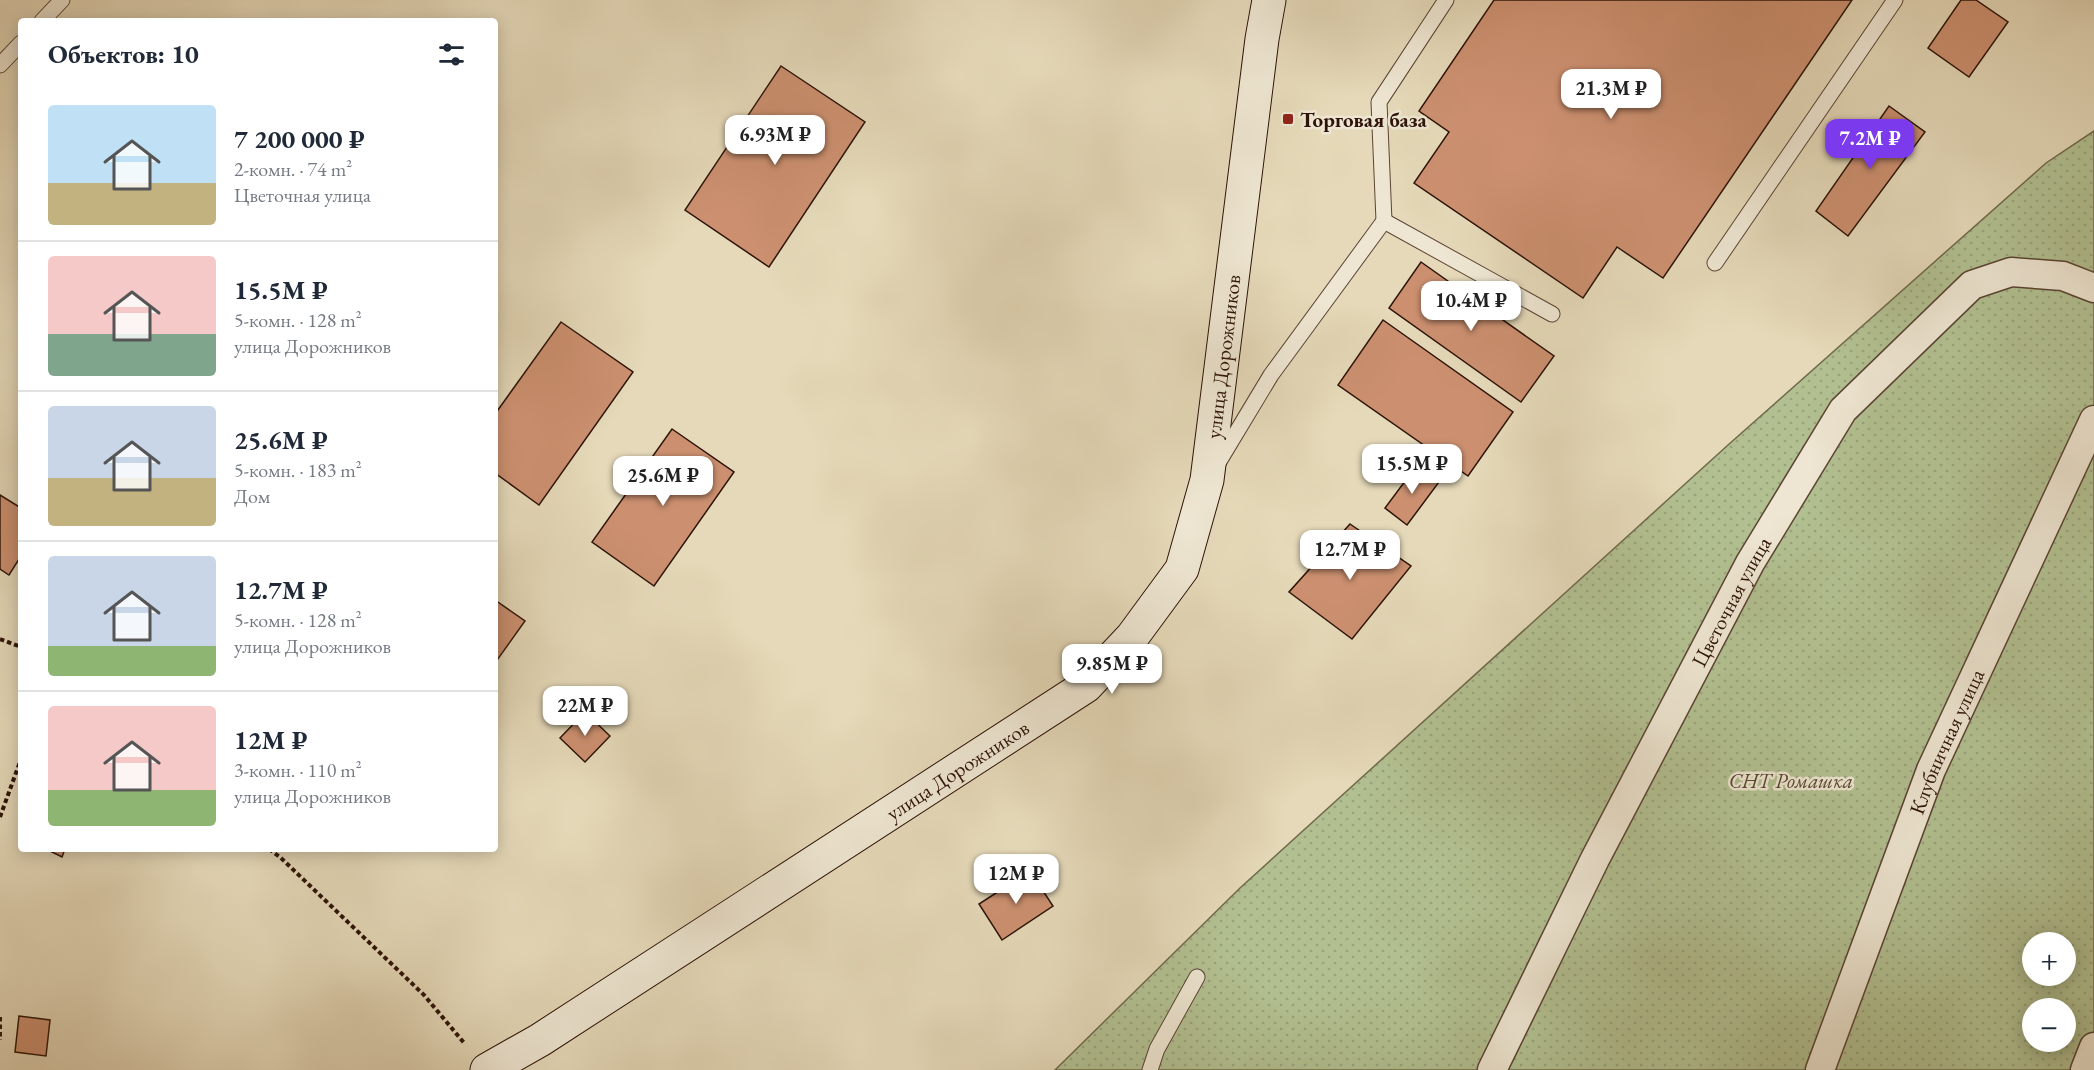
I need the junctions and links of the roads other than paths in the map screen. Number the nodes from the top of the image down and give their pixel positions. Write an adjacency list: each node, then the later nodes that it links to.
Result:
1 (62, 0): 5 (lane)
2 (1269, 0): 13 (street, улица Дорожников)
3 (1446, 0): 8 (lane)
4 (1894, 0): 9 (lane)
5 (45, 18)
6 (18, 46): 7 (lane)
7 (0, 65)
8 (1384, 221): 11 (lane); 13 (lane)
9 (1715, 263)
10 (2094, 288): 18 (street, Цветочная улица)
11 (1552, 314)
12 (2094, 420): 19 (street, Клубничная улица)
13 (1207, 480): 16 (street, улица Дорожников)
14 (1197, 977): 17 (lane)
15 (2094, 1047): 20 (street)
16 (487, 1070)
17 (1150, 1070)
18 (1491, 1070)
19 (1820, 1070)
20 (2085, 1070)

